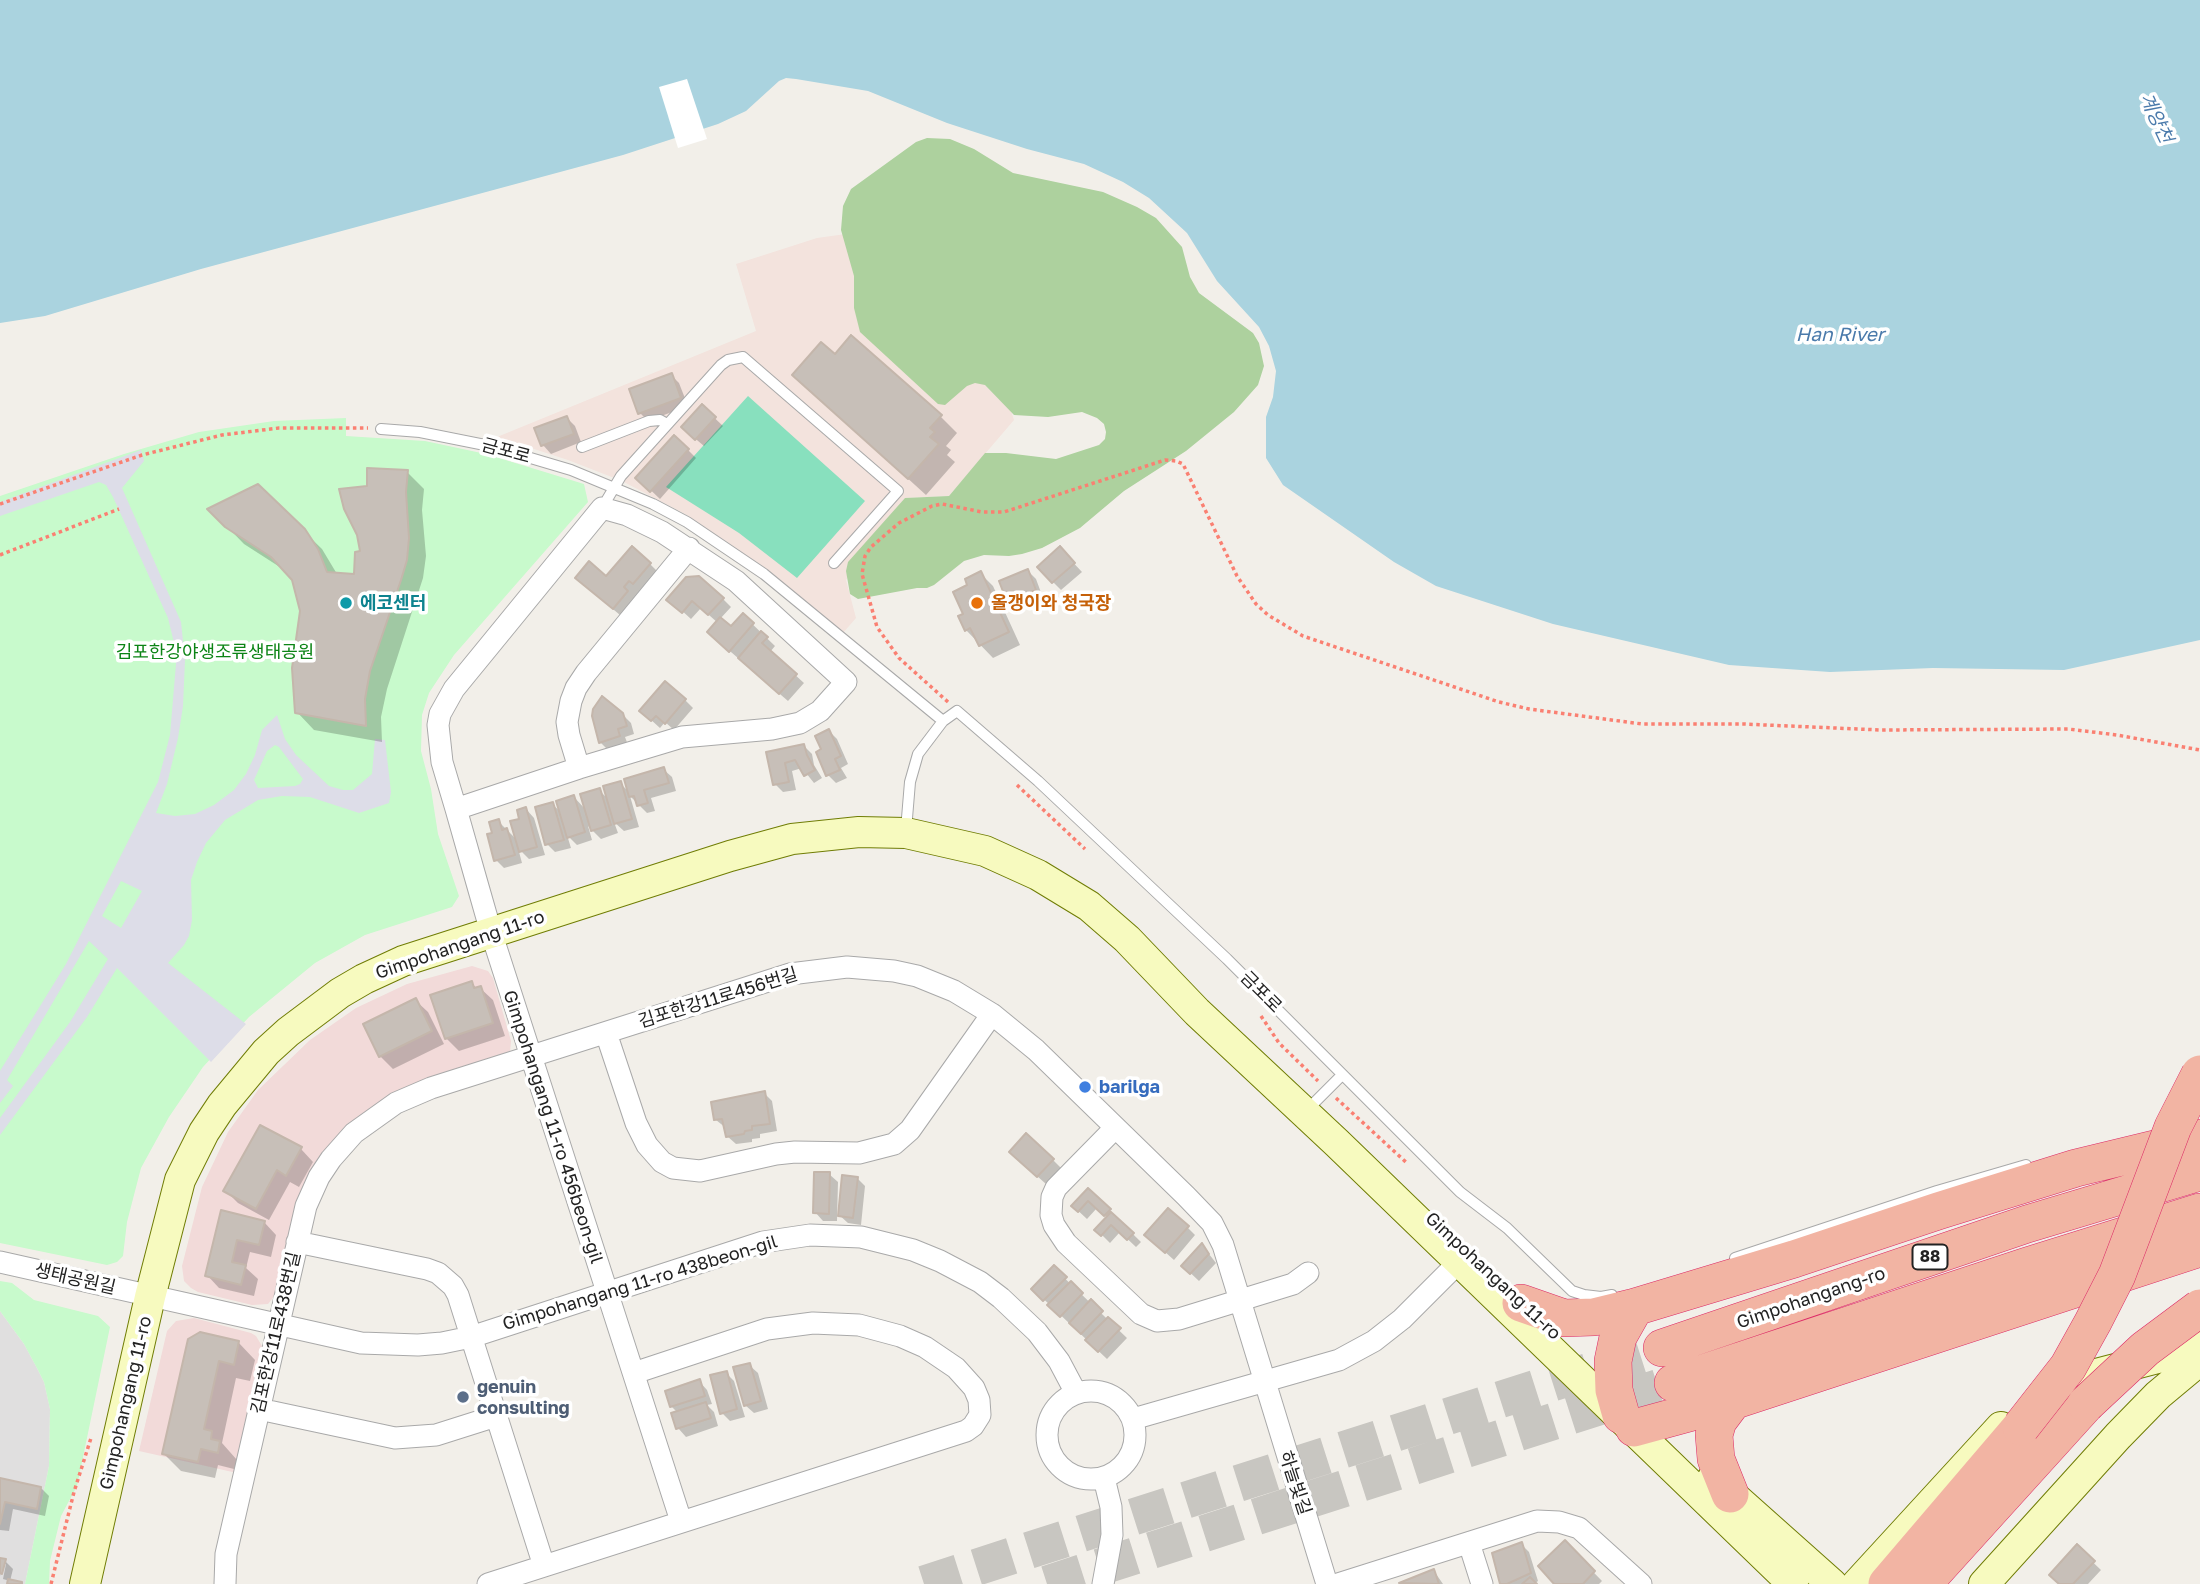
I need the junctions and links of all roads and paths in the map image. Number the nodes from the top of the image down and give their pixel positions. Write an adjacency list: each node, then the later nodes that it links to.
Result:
1 (667, 425): 3 (lane); 4 (lane); 10 (lane)
2 (381, 429): 4 (lane, 금포로); 5 (path)
3 (582, 447)
4 (613, 486): 6 (lane); 12 (lane, 금포로)
5 (0, 504)
6 (602, 508): 8 (street); 16 (street, Gimpohangang 11-ro 456beon-gil)
7 (119, 509): 9 (path)
8 (689, 548): 14 (street); 14 (street)
9 (0, 555)
10 (834, 563)
11 (957, 711): 12 (lane); 13 (path); 25 (lane, 금포로)
12 (943, 721): 17 (lane)
13 (2200, 750)
14 (579, 768): 16 (street)
15 (1015, 783): 18 (path)
16 (456, 810): 19 (street, Gimpohangang 11-ro 456beon-gil)
17 (906, 833): 19 (main road, Gimpohangang 11-ro); 20 (main road, Gimpohangang 11-ro)
18 (1094, 857)
19 (491, 932): 24 (street, Gimpohangang 11-ro 456beon-gil); 41 (main road, Gimpohangang 11-ro)
20 (1156, 967): 26 (main road, Gimpohangang 11-ro); 38 (main road, Gimpohangang 11-ro)
21 (1252, 1007): 26 (path)
22 (992, 1014): 23 (street, 김포한강11로456번길); 23 (street); 29 (street, 김포한강11로456번길)
23 (606, 1033): 24 (street, 김포한강11로456번길)
24 (530, 1056): 34 (street, 김포한강11로456번길); 40 (street, Gimpohangang 11-ro 456beon-gil)
25 (1342, 1075): 26 (lane); 42 (lane, 금포로)
26 (1319, 1097): 31 (path); 44 (main road, Gimpohangang 11-ro)
27 (2198, 1107): 28 (lane); 42 (highway); 66 (highway, bridge)
28 (2161, 1126)
29 (1115, 1128): 43 (street, 하늘빛길); 43 (street)
30 (2033, 1162): 36 (lane)
31 (1416, 1171)
32 (2200, 1172): 49 (highway, Gimpohangang-ro / 88)
33 (2200, 1212): 53 (highway, Gimpohangang-ro / 88)
34 (297, 1242): 46 (street, 김포한강11로438번길); 47 (street, 김포한강11로438번길)
35 (2200, 1248): 55 (highway)
36 (1728, 1260)
37 (0, 1262): 41 (street, 생태공원길)
38 (1459, 1262): 52 (street); 57 (main road, Gimpohangang 11-ro)
39 (1308, 1273): 43 (street)
40 (607, 1292): 47 (street, Gimpohangang 11-ro 438beon-gil); 51 (street, Gimpohangang 11-ro 456beon-gil); 54 (street, Gimpohangang 11-ro 438beon-gil)
41 (150, 1297): 46 (street, Gimpohangang 11-ro 438beon-gil); 68 (main road, Gimpohangang 11-ro)
42 (1629, 1299): 44 (highway); 57 (highway)
43 (1239, 1301): 52 (street, 하늘빛길)
44 (1521, 1303): 57 (main road, Gimpohangang 11-ro)
45 (2200, 1308): 66 (highway, bridge)
46 (277, 1325): 47 (street, Gimpohangang 11-ro 438beon-gil); 56 (street, 김포한강11로438번길)
47 (471, 1337): 58 (street, 김포한강11로438번길)
48 (2200, 1347): 78 (main road)
49 (1662, 1348)
50 (2200, 1360): 80 (main road)
51 (634, 1373): 63 (street, Gimpohangang 11-ro 456beon-gil); 63 (street)
52 (1263, 1382): 59 (street); 72 (street, 하늘빛길)
53 (1672, 1383)
54 (1076, 1393): 59 (street); 61 (street)
55 (1733, 1401): 57 (highway); 62 (highway)
56 (259, 1409): 58 (street); 69 (street, 김포한강11로438번길)
57 (1630, 1414): 62 (main road, Gimpohangang 11-ro); 76 (main road, Gimpohangang 11-ro)
58 (496, 1416): 65 (street, 김포한강11로438번길)
59 (1133, 1419): 61 (street)
60 (94, 1427): 67 (path)
61 (1104, 1478): 71 (street)
62 (1730, 1494): 77 (main road, Gimpohangang 11-ro)
63 (681, 1521): 65 (street)
64 (1469, 1544): 73 (street); 74 (street); 75 (street)
65 (544, 1566): 70 (street)
66 (1921, 1573): 79 (highway)
67 (51, 1584)
68 (85, 1584)
69 (225, 1584)
70 (488, 1584)
71 (1103, 1584)
72 (1327, 1584)
73 (1338, 1584)
74 (1482, 1584)
75 (1641, 1584)
76 (1793, 1584)
77 (1832, 1584)
78 (1857, 1584)
79 (1887, 1584)
80 (1984, 1584)

